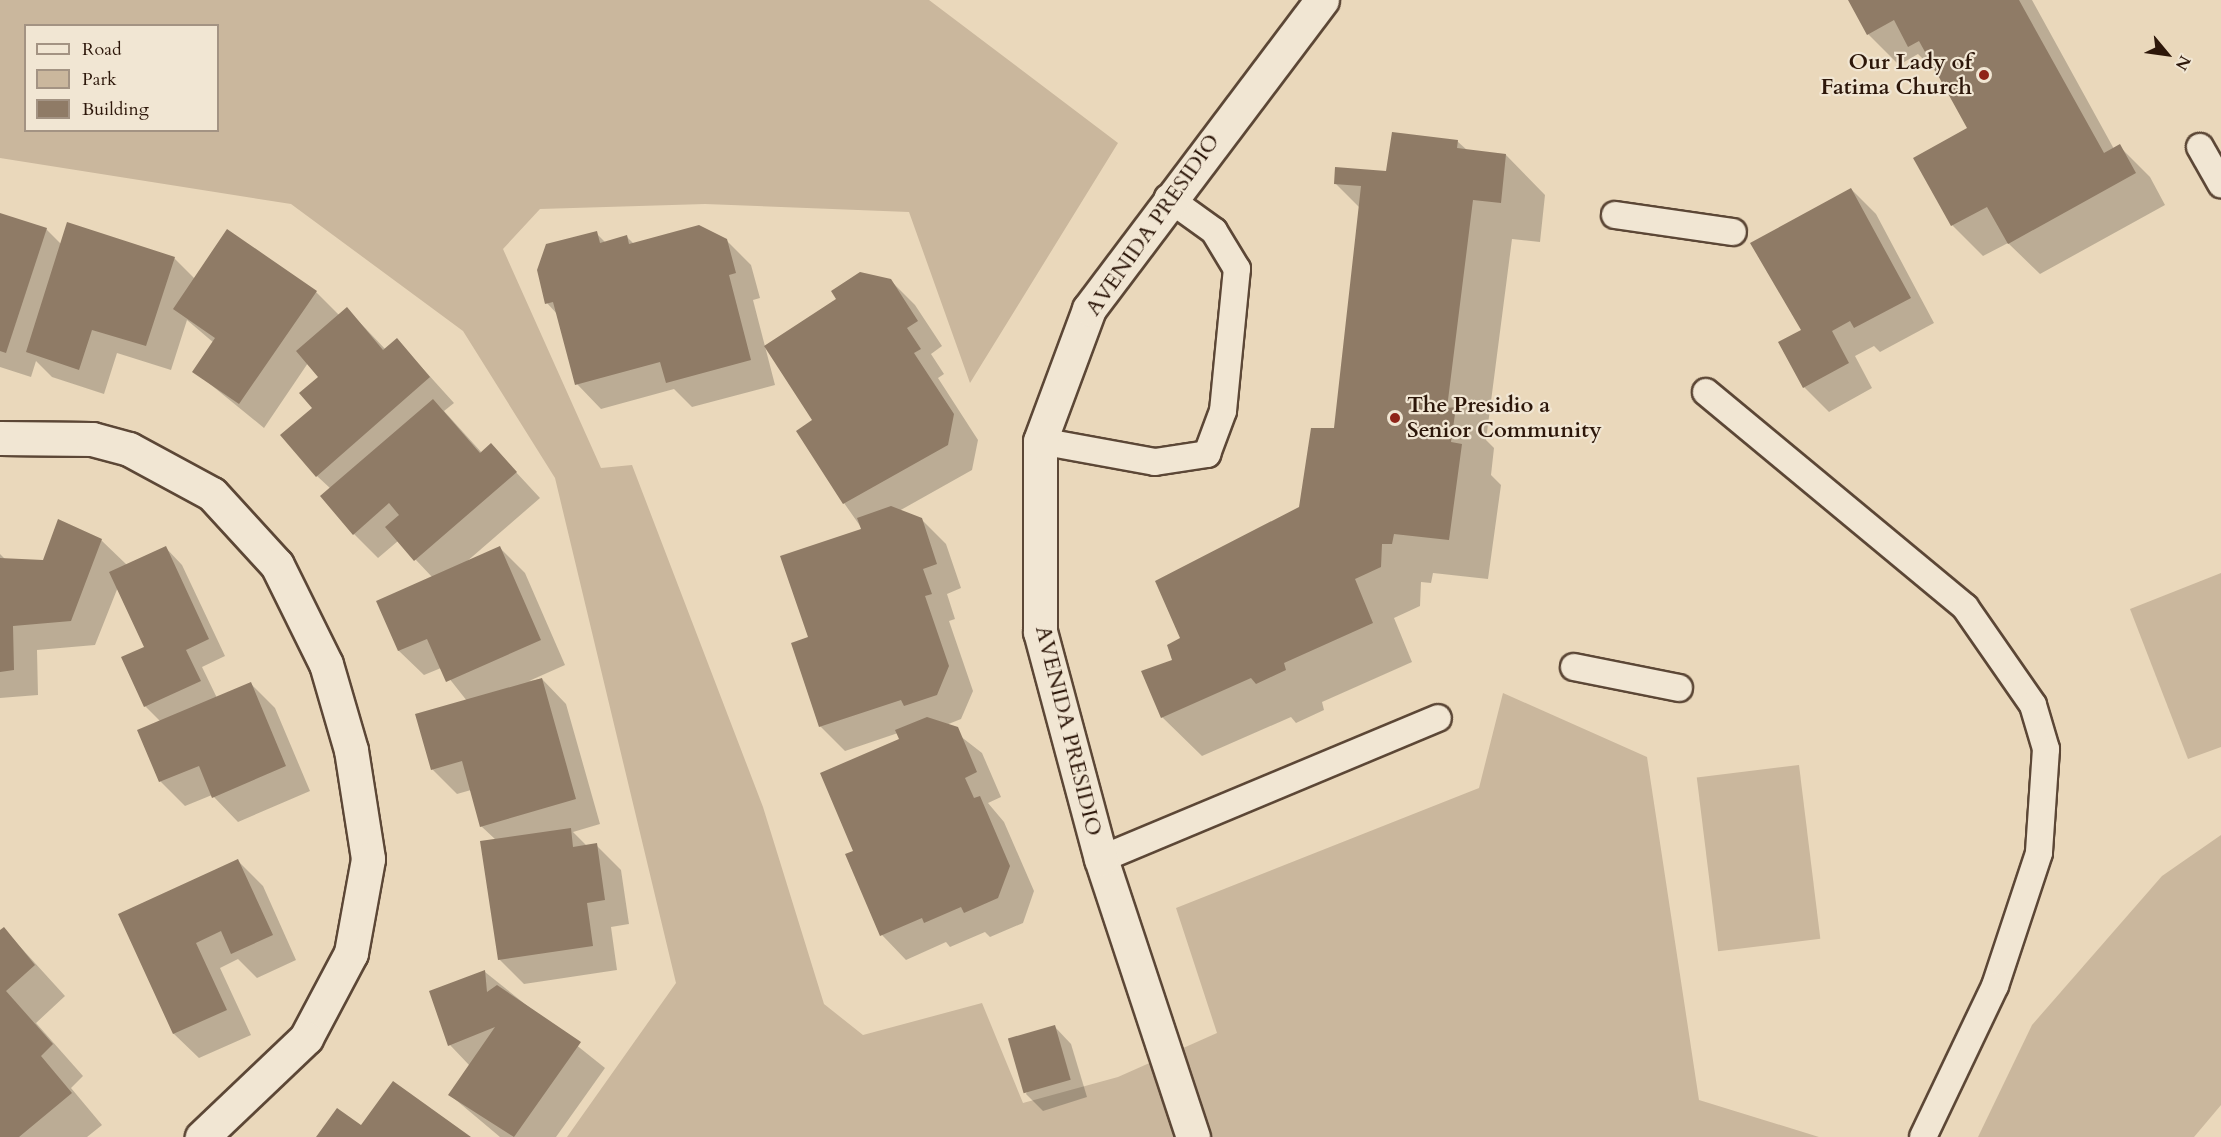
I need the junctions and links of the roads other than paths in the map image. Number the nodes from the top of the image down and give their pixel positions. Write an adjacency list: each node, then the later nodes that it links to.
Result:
1 (1322, 0): 4 (street, AVENIDA PRESIDIO)
2 (2200, 147): 3 (lane)
3 (2221, 184)
4 (1168, 198): 9 (street, AVENIDA PRESIDIO); 9 (lane)
5 (1615, 215): 6 (lane)
6 (1733, 232)
7 (1706, 392): 16 (lane)
8 (0, 438): 14 (street)
9 (1040, 441): 13 (street, AVENIDA PRESIDIO)
10 (1574, 668): 11 (lane)
11 (1679, 687)
12 (1438, 718): 13 (lane)
13 (1101, 859): 15 (street, AVENIDA PRESIDIO)
14 (202, 1137)
15 (1194, 1137)
16 (1923, 1137)

